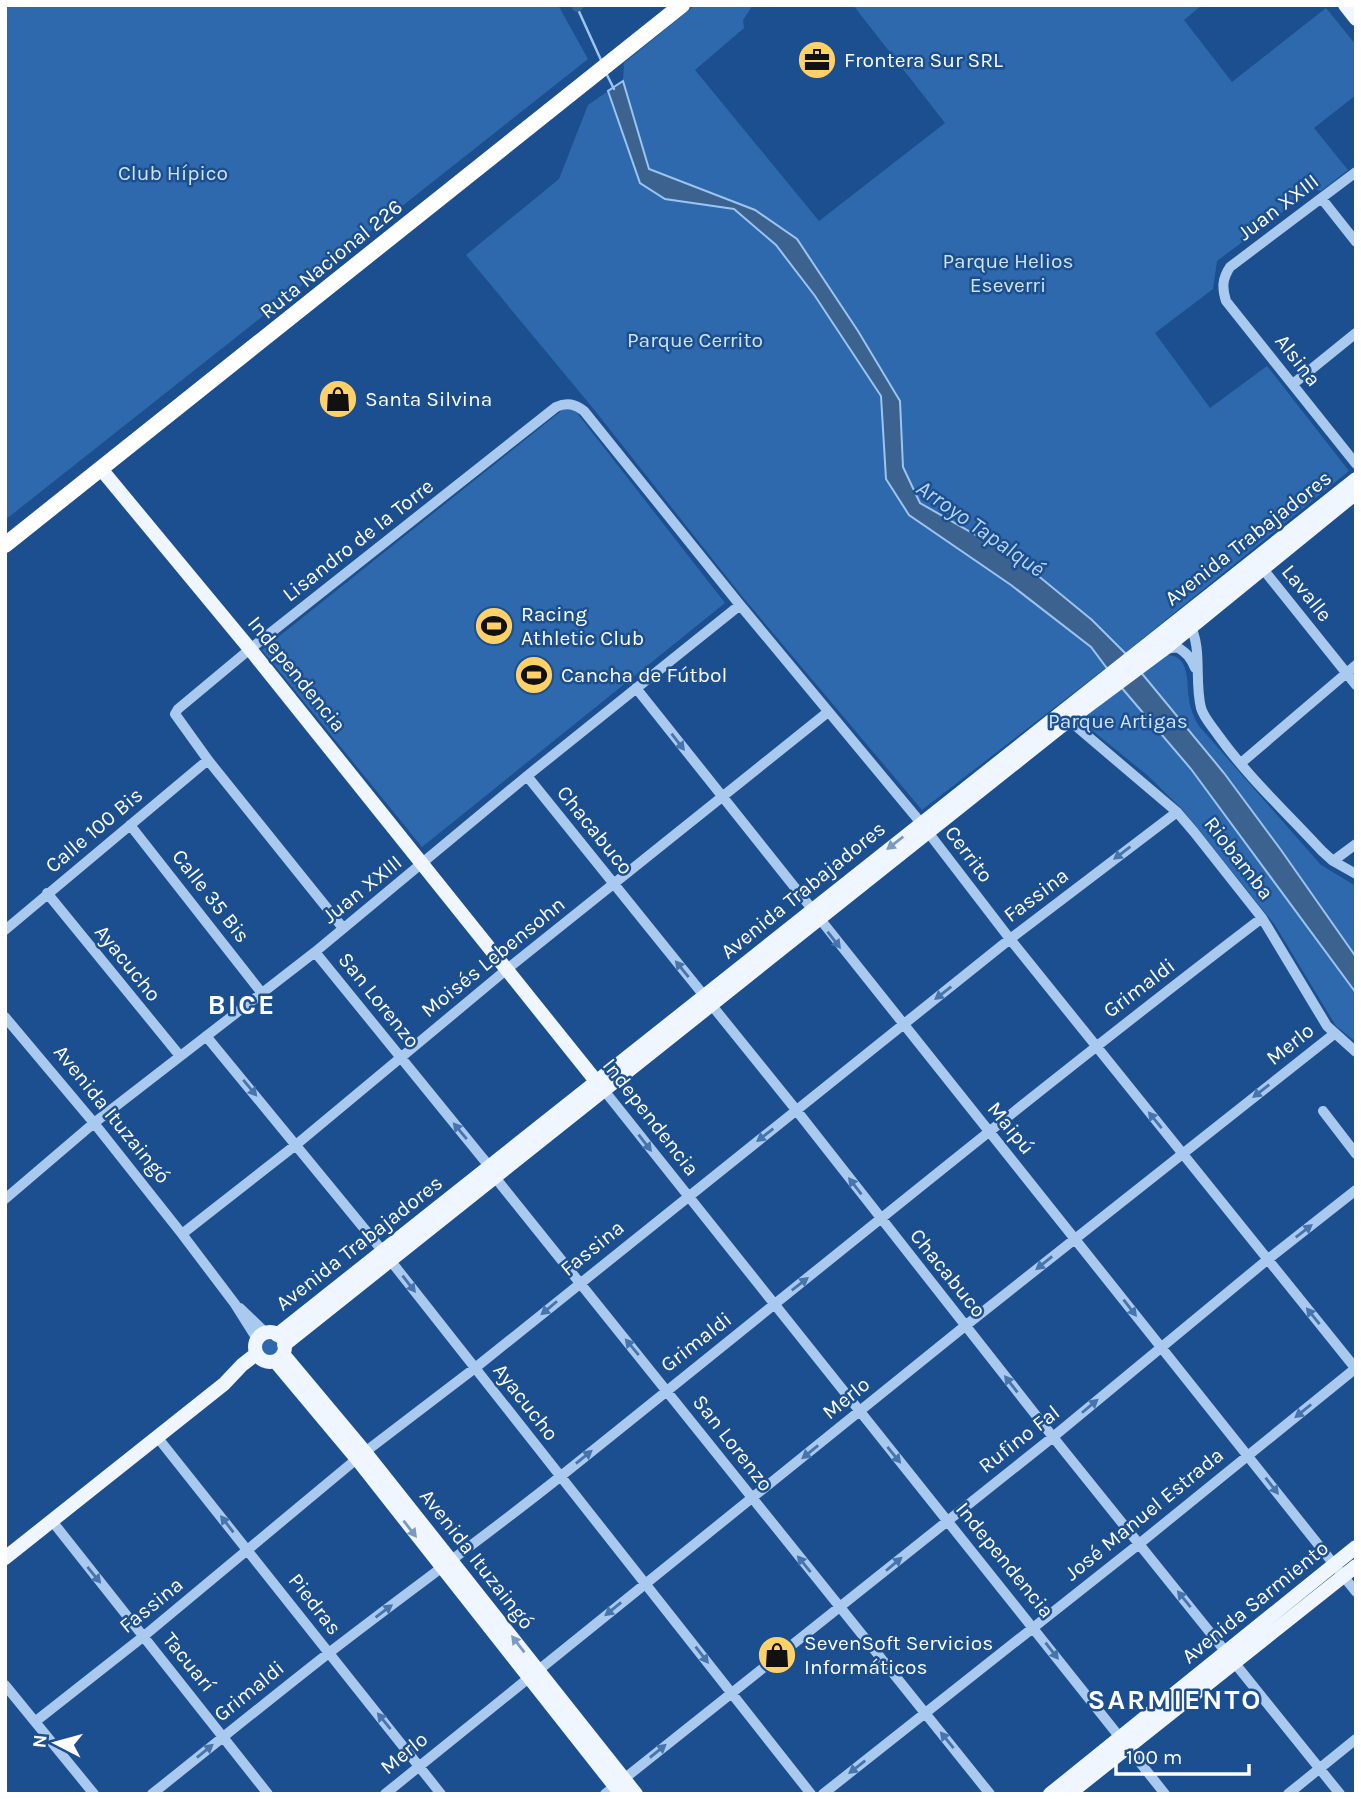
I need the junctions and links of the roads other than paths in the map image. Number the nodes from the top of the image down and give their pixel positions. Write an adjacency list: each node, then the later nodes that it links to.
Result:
1 (682, 5): 12 (highway, Ruta Nacional 226)
2 (1345, 5): 3 (main road)
3 (1356, 19)
4 (1356, 173): 5 (street, Juan XXIII)
5 (1322, 199): 6 (street); 7 (street, Juan XXIII)
6 (1356, 242)
7 (1224, 275): 9 (street, Alsina)
8 (1356, 333): 9 (street)
9 (1293, 384): 11 (street, Alsina)
10 (570, 404): 17 (street, Cerrito); 20 (street, Lisandro de la Torre)
11 (1356, 464)
12 (101, 470): 15 (highway, Ruta Nacional 226); 20 (main road, Independencia)
13 (1356, 479): 16 (main road, Avenida Trabajadores)
14 (1356, 493): 16 (main road, Avenida Trabajadores)
15 (5, 545)
16 (1260, 564): 18 (main road, Avenida Trabajadores); 23 (street, Lavalle)
17 (740, 605): 25 (street, Juan XXIII); 26 (street, Cerrito)
18 (1188, 621): 19 (main road, Avenida Trabajadores); 22 (street)
19 (1157, 648): 22 (street); 28 (main road, Avenida Trabajadores)
20 (250, 649): 27 (street, Lisandro de la Torre); 38 (main road, Independencia)
21 (1356, 665): 23 (street)
22 (1196, 672): 30 (street)
23 (1346, 673): 24 (street, Lavalle); 30 (street)
24 (1356, 685)
25 (636, 688): 31 (street, Juan XXIII); 32 (street, Maipú, one-way to 32)
26 (828, 712): 32 (street, Moisés Lebensohn); 35 (street, Cerrito)
27 (175, 714): 29 (street, San Lorenzo)
28 (1065, 717): 33 (street, Riobamba); 35 (main road, Avenida Trabajadores)
29 (208, 760): 34 (street, Calle 100 Bis); 44 (street, San Lorenzo)
30 (1241, 763): 37 (street)
31 (527, 776): 38 (street, Juan XXIII); 40 (street, Chacabuco)
32 (722, 797): 40 (street, Moisés Lebensohn); 42 (street, Maipú)
33 (1177, 812): 43 (street, Riobamba); 46 (street, Fassina, one-way to 46)
34 (130, 825): 41 (street, Calle 100 Bis); 49 (street, Calle 35 Bis)
35 (925, 828): 42 (main road, Avenida Trabajadores); 46 (street, Cerrito)
36 (1356, 844): 37 (street)
37 (1334, 861): 39 (street)
38 (422, 864): 44 (street, Juan XXIII); 48 (main road, Independencia)
39 (1356, 874)
40 (614, 884): 48 (street, Moisés Lebensohn); 50 (street, Chacabuco, one-way to 40)
41 (47, 893): 45 (street, Calle 100 Bis); 57 (street, Ayacucho)
42 (815, 915): 50 (main road, Avenida Trabajadores); 52 (street, Maipú, one-way to 52)
43 (1262, 918): 53 (street, Riobamba); 55 (street, Grimaldi)
44 (343, 928): 47 (street, Juan XXIII)
45 (5, 930)
46 (1010, 939): 52 (street, Fassina, one-way to 52); 55 (street, Cerrito)
47 (315, 952): 49 (street, Juan XXIII); 58 (street, San Lorenzo)
48 (506, 970): 58 (street, Moisés Lebensohn); 59 (main road, Independencia)
49 (261, 992): 54 (street, Juan XXIII)
50 (708, 1001): 59 (main road, Avenida Trabajadores); 60 (street, Chacabuco)
51 (7, 1023): 62 (street, Avenida Ituzaingó)
52 (902, 1025): 60 (street, Fassina); 63 (street, Maipú)
53 (1334, 1034): 56 (street, Riobamba); 65 (street, Merlo, one-way to 65)
54 (206, 1036): 57 (street, Juan XXIII); 64 (street, Ayacucho, one-way to 64)
55 (1095, 1046): 63 (street, Grimaldi); 65 (street, Cerrito, one-way to 55)
56 (1356, 1052)
57 (180, 1056): 62 (street, Juan XXIII)
58 (400, 1058): 64 (street, Moisés Lebensohn); 67 (street, San Lorenzo, one-way to 58)
59 (599, 1085): 67 (main road, Avenida Trabajadores); 69 (street, Independencia, one-way to 69)
60 (797, 1111): 69 (street, Fassina, one-way to 69); 71 (street, Chacabuco, one-way to 60)
61 (1323, 1111): 66 (street)
62 (94, 1123): 70 (street, Juan XXIII); 72 (street, Avenida Ituzaingó)
63 (989, 1131): 71 (street, Grimaldi); 73 (street, Maipú)
64 (297, 1144): 72 (street, Moisés Lebensohn); 74 (street, Ayacucho)
65 (1181, 1153): 73 (street, Merlo); 75 (street, Cerrito)
66 (1356, 1154)
67 (492, 1171): 74 (main road, Avenida Trabajadores); 76 (street, San Lorenzo)
68 (1356, 1190): 75 (street, Rufino Fal, one-way to 68)
69 (687, 1197): 76 (street, Fassina); 77 (street, Independencia)
70 (5, 1199)
71 (881, 1220): 77 (street, Grimaldi, one-way to 71); 78 (street, Chacabuco)
72 (182, 1234): 80 (street, Avenida Ituzaingó)
73 (1075, 1238): 78 (street, Merlo, one-way to 78); 79 (street, Maipú, one-way to 79)
74 (387, 1255): 80 (main road, Avenida Trabajadores); 81 (street, Ayacucho, one-way to 81)
75 (1267, 1259): 79 (street, Rufino Fal); 82 (street, Cerrito, one-way to 75)
76 (579, 1282): 81 (street, Fassina, one-way to 81); 83 (street, San Lorenzo, one-way to 76)
77 (775, 1304): 83 (street, Grimaldi); 84 (street, Independencia)
78 (965, 1326): 84 (street, Merlo); 85 (street, Chacabuco, one-way to 78)
79 (1160, 1346): 85 (street, Rufino Fal, one-way to 79); 88 (street, Maipú)
80 (270, 1347): 86 (main road, Avenida Trabajadores); 87 (main road, Avenida Ituzaingó)
81 (475, 1368): 87 (street, Fassina); 89 (street, Ayacucho)
82 (1356, 1368): 88 (street, José Manuel Estrada, one-way to 88)
83 (667, 1389): 89 (street, Grimaldi, one-way to 83); 90 (street, San Lorenzo)
84 (860, 1412): 90 (street, Merlo, one-way to 90); 91 (street, Independencia, one-way to 91)
85 (1053, 1437): 91 (street, Rufino Fal); 93 (street, Chacabuco)
86 (158, 1438): 92 (main road, Avenida Trabajadores); 95 (street, Piedras, one-way to 86)
87 (361, 1455): 95 (street, Fassina); 97 (main road, Avenida Ituzaingó)
88 (1248, 1455): 93 (street, José Manuel Estrada); 98 (street, Maipú, one-way to 98)
89 (560, 1477): 97 (street, Grimaldi); 101 (street, Ayacucho)
90 (752, 1498): 101 (street, Merlo); 103 (street, San Lorenzo, one-way to 90)
91 (946, 1520): 103 (street, Rufino Fal, one-way to 91); 104 (street, Independencia)
92 (52, 1521): 96 (main road, Avenida Trabajadores); 105 (street, Tacuarí, one-way to 105)
93 (1139, 1544): 104 (street, José Manuel Estrada); 107 (street, Chacabuco, one-way to 93)
94 (1356, 1547): 98 (main road, Avenida Sarmiento)
95 (247, 1550): 105 (street, Fassina); 106 (street, Piedras)
96 (5, 1558)
97 (446, 1564): 106 (street, Grimaldi, one-way to 97); 108 (main road, Avenida Ituzaingó)
98 (1334, 1564): 100 (street, Maipú); 107 (main road, Avenida Sarmiento)
99 (1356, 1566): 100 (main road, Avenida Sarmiento)
100 (1343, 1576): 102 (street, Maipú); 107 (main road, Avenida Sarmiento)
101 (646, 1583): 108 (street, Merlo, one-way to 108); 110 (street, Ayacucho, one-way to 110)
102 (1356, 1592)
103 (840, 1608): 110 (street, Rufino Fal); 111 (street, San Lorenzo)
104 (1033, 1627): 111 (street, José Manuel Estrada); 115 (street, Independencia, one-way to 115)
105 (144, 1636): 112 (street, Fassina); 113 (street, Tacuarí)
106 (329, 1653): 113 (street, Grimaldi); 116 (street, Piedras, one-way to 106)
107 (1230, 1658): 115 (main road, Avenida Sarmiento); 117 (street, Chacabuco)
108 (533, 1674): 116 (street, Merlo); 118 (main road, Avenida Ituzaingó)
109 (5, 1685): 112 (street)
110 (732, 1692): 118 (street, Rufino Fal, one-way to 110); 125 (street, Ayacucho)
111 (925, 1713): 126 (street, José Manuel Estrada, one-way to 126); 127 (street, San Lorenzo, one-way to 111)
112 (36, 1721): 119 (street)
113 (224, 1736): 120 (street, Grimaldi, one-way to 113); 121 (street, Tacuarí)
114 (1356, 1739): 117 (street)
115 (1124, 1742): 128 (main road, Avenida Sarmiento); 129 (main road, Avenida Sarmiento); 130 (street, Independencia)
116 (420, 1766): 122 (street, Merlo); 123 (street, Piedras)
117 (1320, 1769): 131 (street); 132 (street, Chacabuco)
118 (616, 1788): 124 (main road, Avenida Ituzaingó)
119 (94, 1794)
120 (152, 1794)
121 (268, 1794)
122 (384, 1794)
123 (442, 1794)
124 (636, 1794)
125 (811, 1794)
126 (823, 1794)
127 (990, 1794)
128 (1050, 1794)
129 (1069, 1794)
130 (1165, 1794)
131 (1288, 1794)
132 (1340, 1794)

